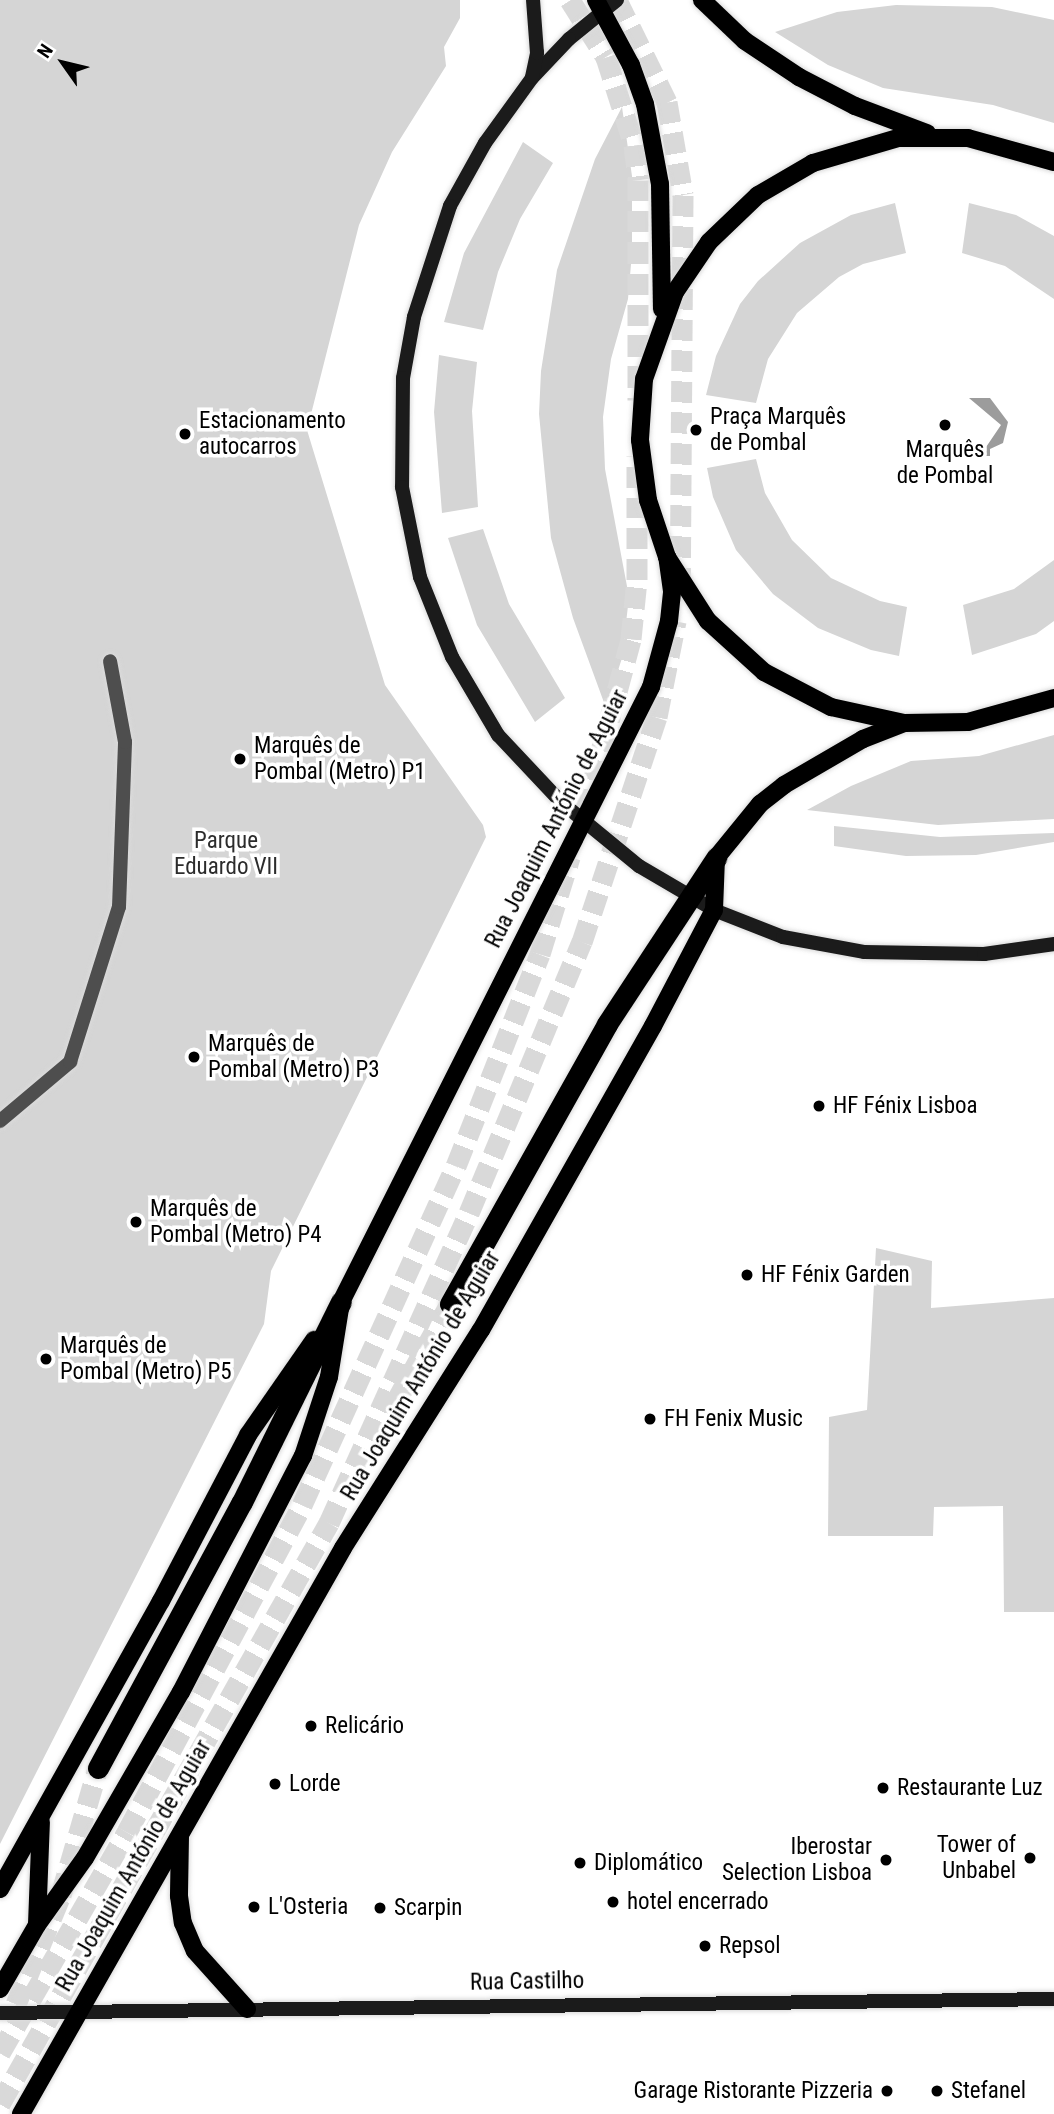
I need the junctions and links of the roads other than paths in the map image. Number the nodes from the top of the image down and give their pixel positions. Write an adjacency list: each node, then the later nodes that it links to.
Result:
1 (533, 0): 4 (street)
2 (702, 0): 5 (main road)
3 (605, 4): 4 (street); 7 (main road)
4 (532, 78): 12 (street)
5 (937, 136): 6 (main road); 7 (main road)
6 (1054, 162)
7 (662, 321): 8 (main road)
8 (667, 557): 11 (main road); 12 (main road, Rua Joaquim António de Aguiar)
9 (110, 661): 17 (street)
10 (1054, 698): 11 (main road)
11 (904, 723): 13 (main road)
12 (584, 823): 14 (street); 18 (main road, Rua Joaquim António de Aguiar)
13 (716, 858): 14 (highway); 15 (main road, Rua Joaquim António de Aguiar)
14 (689, 896): 15 (street); 19 (highway)
15 (714, 910): 16 (street); 22 (main road, Rua Joaquim António de Aguiar)
16 (1054, 944)
17 (0, 1121)
18 (341, 1302): 20 (highway); 21 (main road); 24 (main road, Rua Joaquim António de Aguiar)
19 (450, 1304)
20 (98, 1768)
21 (41, 1819): 23 (main road); 24 (main road)
22 (180, 1833): 27 (main road); 28 (main road, Rua Joaquim António de Aguiar)
23 (0, 1889)
24 (37, 1925): 25 (main road, Rua Joaquim António de Aguiar)
25 (0, 1989)
26 (1054, 1998): 27 (street, Rua Castilho)
27 (247, 2009): 28 (street, Rua Castilho)
28 (79, 2011): 29 (street, Rua Castilho); 30 (main road, Rua Joaquim António de Aguiar)
29 (0, 2013)
30 (21, 2114)

